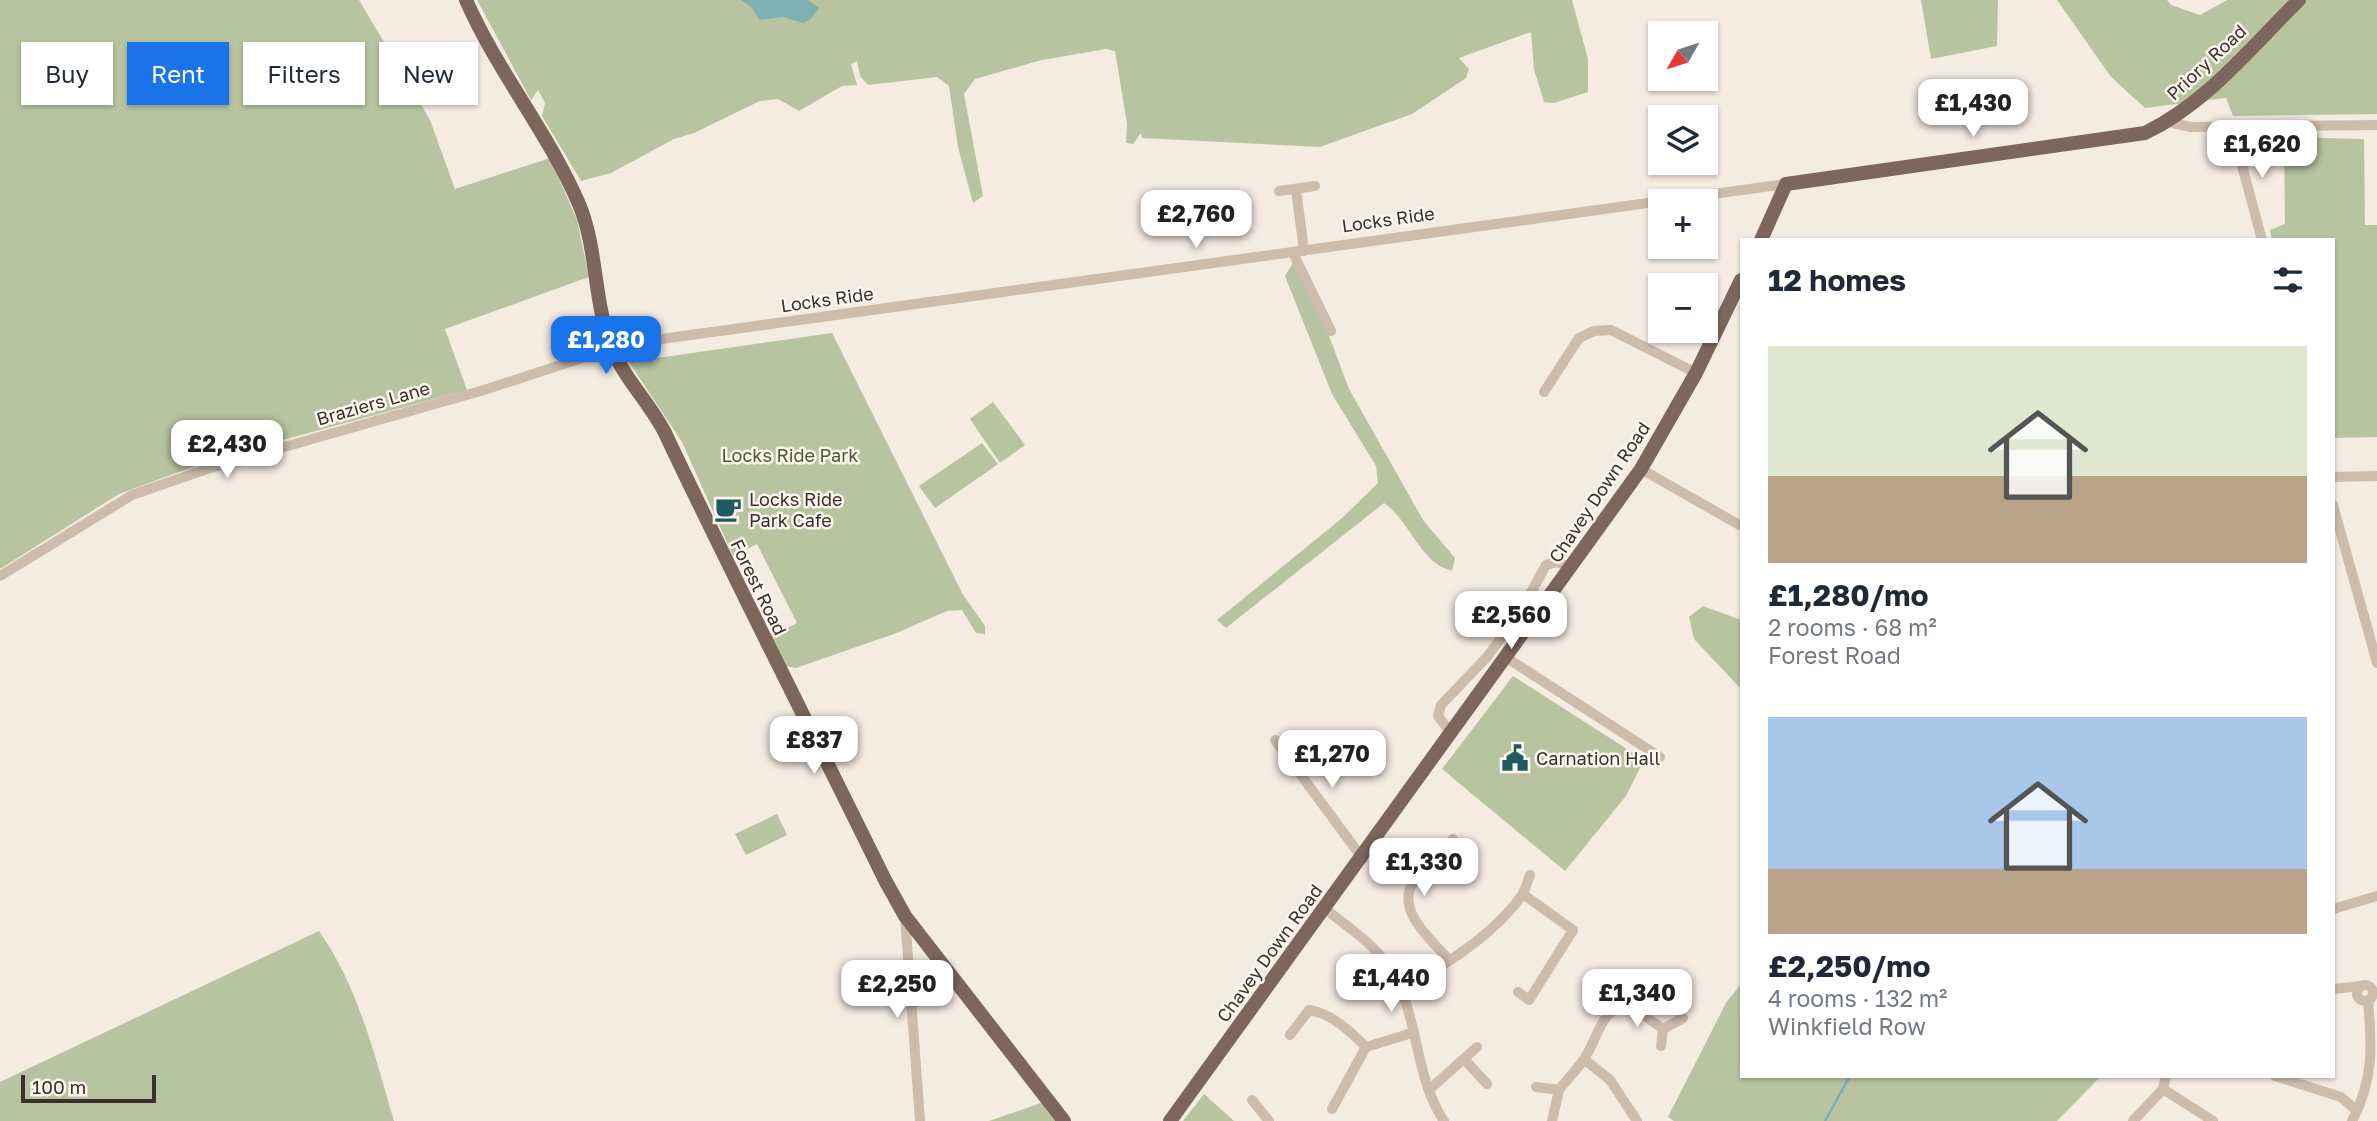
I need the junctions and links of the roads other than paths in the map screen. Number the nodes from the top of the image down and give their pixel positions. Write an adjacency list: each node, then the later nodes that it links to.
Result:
1 (466, 0): 15 (main road, Forest Road)
2 (2299, 0): 3 (main road, Priory Road)
3 (2168, 122): 5 (street); 6 (main road, Locks Ride)
4 (2377, 125): 5 (street)
5 (2232, 128): 11 (street)
6 (1786, 184): 10 (main road); 12 (street, Locks Ride)
7 (1315, 186): 8 (street)
8 (1296, 189): 9 (street); 12 (street)
9 (1279, 191)
10 (1762, 238)
11 (2261, 238)
12 (1299, 252): 14 (street); 15 (street, Locks Ride)
13 (1740, 282): 16 (main road, Chavey Down Road)
14 (1331, 331)
15 (612, 348): 24 (street, Braziers Lane); 39 (main road, Forest Road)
16 (1696, 373): 17 (street); 18 (main road, Chavey Down Road)
17 (1544, 392)
18 (1641, 469): 22 (street); 23 (main road, Chavey Down Road)
19 (2377, 476): 20 (street)
20 (2335, 477)
21 (2335, 513): 25 (street)
22 (1740, 525)
23 (1572, 567): 27 (main road, Chavey Down Road); 29 (street)
24 (0, 576)
25 (2364, 620): 26 (street); 28 (street)
26 (2377, 621)
27 (1507, 658): 29 (main road, Chavey Down Road); 31 (street)
28 (2377, 663)
29 (1451, 733): 33 (main road, Chavey Down Road)
30 (1275, 740): 33 (street)
31 (1660, 757)
32 (1453, 839): 40 (street)
33 (1363, 859): 38 (main road, Chavey Down Road)
34 (1530, 875): 35 (street)
35 (1523, 894): 40 (street); 45 (street)
36 (2377, 896): 37 (street)
37 (2335, 908)
38 (1325, 909): 42 (street); 68 (main road, Chavey Down Road)
39 (905, 916): 66 (street); 67 (main road, Forest Road)
40 (1449, 960): 42 (street)
41 (1628, 988): 46 (street)
42 (1401, 989): 49 (street)
43 (2335, 989): 44 (street)
44 (2367, 990): 65 (street)
45 (1518, 992)
46 (1628, 1004): 48 (street); 55 (street)
47 (1683, 1018): 48 (street)
48 (1663, 1029): 51 (street)
49 (1412, 1033): 52 (street); 60 (street)
50 (1290, 1035): 52 (street)
51 (1661, 1046)
52 (1366, 1047): 64 (street)
53 (1477, 1047): 54 (street)
54 (1464, 1059): 58 (street); 60 (street)
55 (1584, 1059): 62 (street); 72 (street)
56 (2166, 1078): 61 (street)
57 (2281, 1078): 65 (street)
58 (1487, 1084)
59 (1536, 1087): 62 (street)
60 (1430, 1088): 70 (street)
61 (2163, 1089): 73 (street); 74 (street)
62 (1559, 1090): 71 (street)
63 (1252, 1100): 69 (street)
64 (1332, 1109)
65 (2354, 1116)
66 (920, 1121)
67 (1064, 1121)
68 (1170, 1121)
69 (1269, 1121)
70 (1444, 1121)
71 (1552, 1121)
72 (1637, 1121)
73 (2133, 1121)
74 (2213, 1121)

